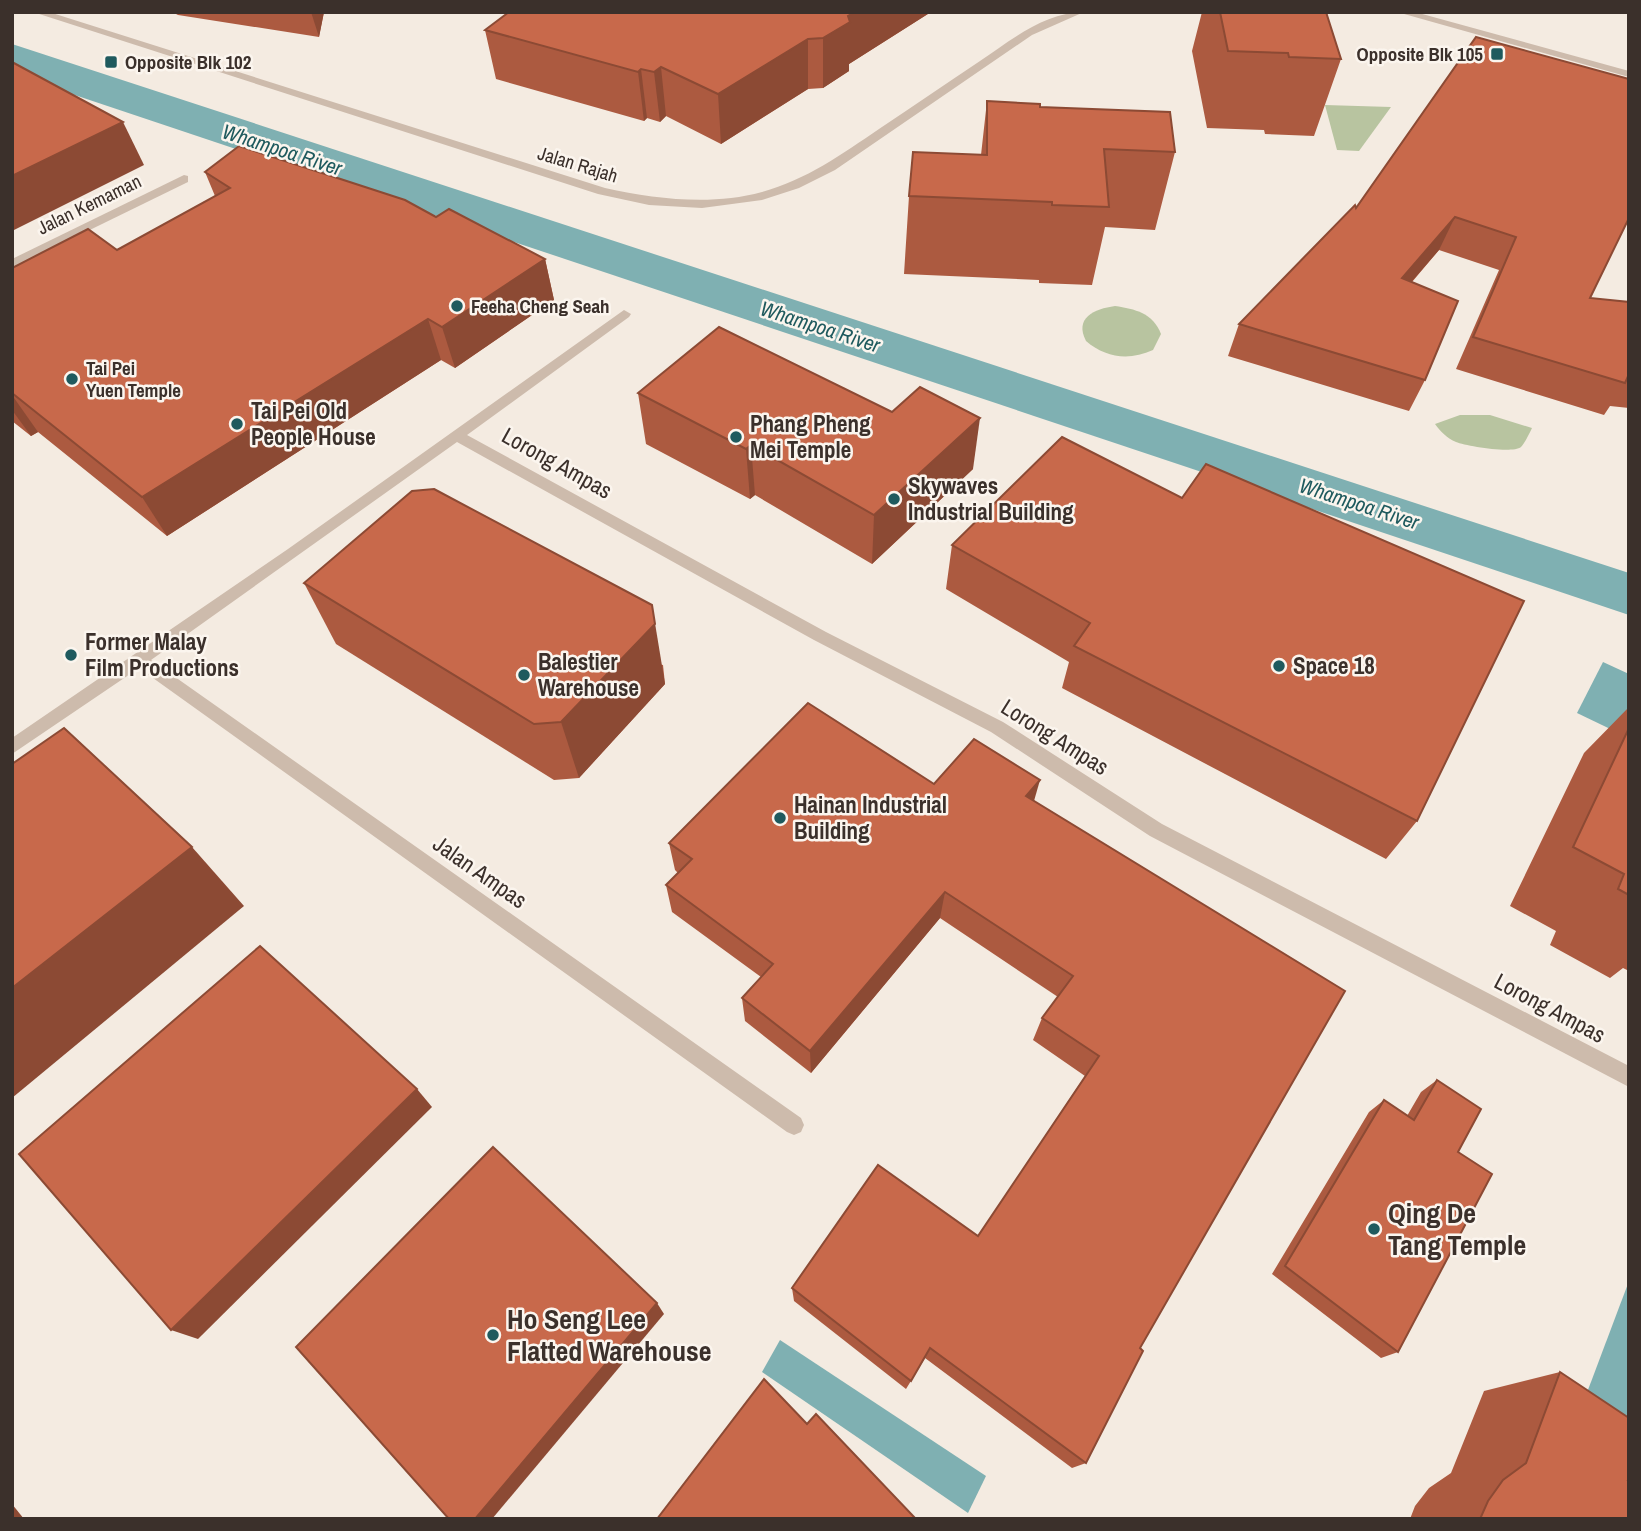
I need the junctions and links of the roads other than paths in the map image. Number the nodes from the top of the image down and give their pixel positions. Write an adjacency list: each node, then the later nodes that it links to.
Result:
1 (38, 12): 2 (street, Jalan Rajah)
2 (1079, 12)
3 (1402, 12): 4 (street)
4 (1629, 74)
5 (184, 179): 6 (street, Jalan Kemaman)
6 (12, 264)
7 (624, 314): 8 (street)
8 (457, 436): 9 (street); 11 (street, Lorong Ampas)
9 (138, 659): 10 (street); 12 (street, Jalan Ampas)
10 (12, 747)
11 (1629, 1077)
12 (794, 1125)

